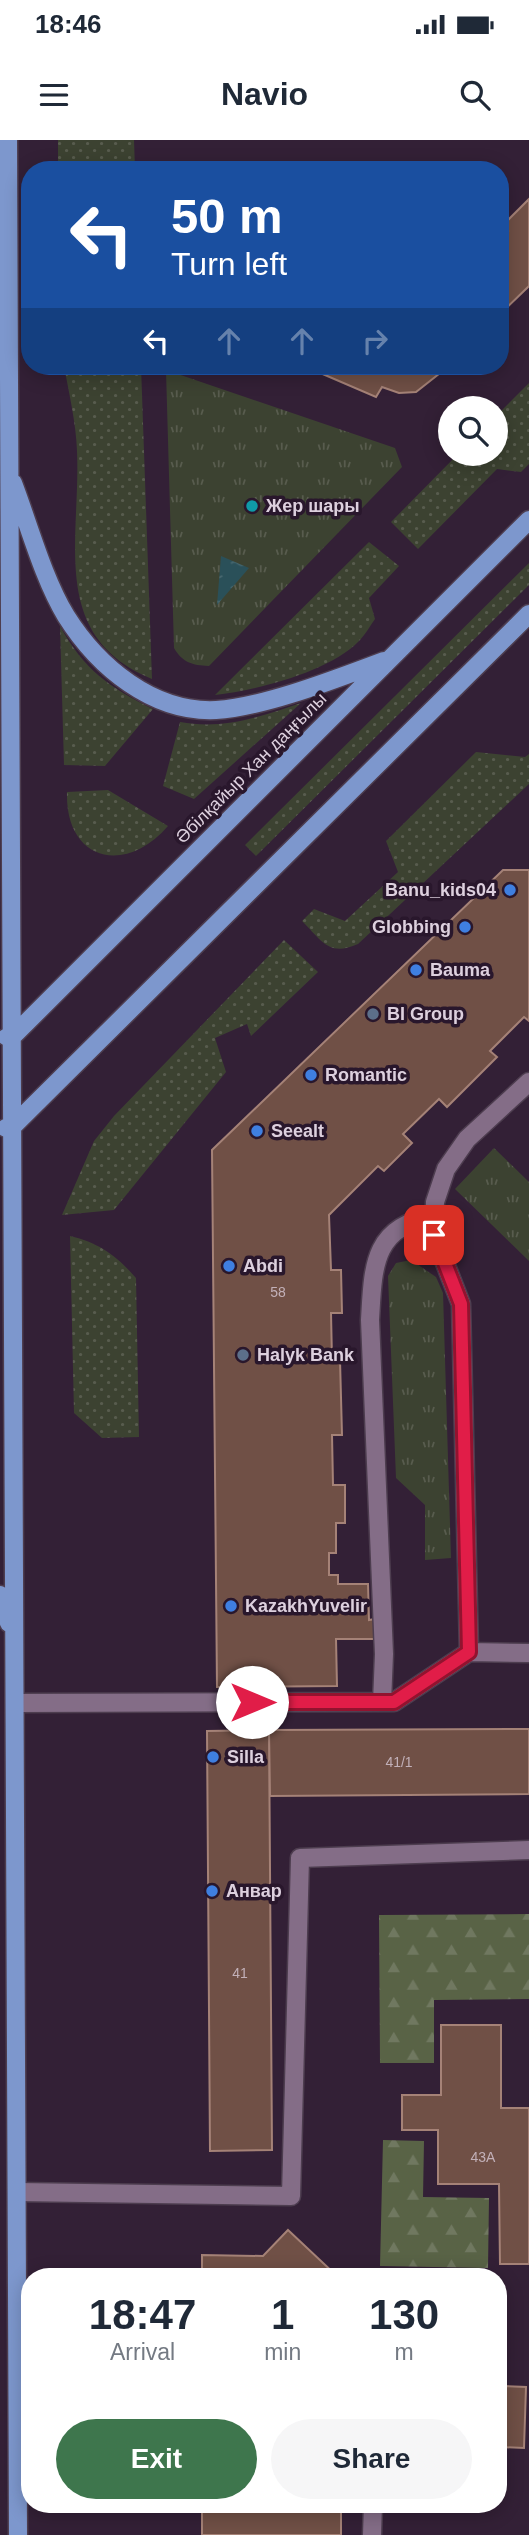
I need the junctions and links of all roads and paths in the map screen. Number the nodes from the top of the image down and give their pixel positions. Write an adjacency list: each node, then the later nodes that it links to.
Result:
1 (8, 140): 2 (main road)
2 (8, 471): 5 (main road); 6 (main road)
3 (529, 520): 5 (main road, Әбілқайыр Хан даңғылы)
4 (529, 614): 8 (main road)
5 (391, 658): 6 (main road, Әбілқайыр Хан даңғылы)
6 (6, 1038): 8 (main road)
7 (529, 1082): 9 (lane)
8 (6, 1128): 11 (main road)
9 (434, 1217): 12 (lane); 14 (lane)
10 (0, 1595): 11 (main road)
11 (14, 1640): 15 (main road)
12 (469, 1652): 13 (lane); 14 (lane)
13 (529, 1653)
14 (383, 1702): 15 (lane)
15 (15, 1703): 17 (main road)
16 (529, 1850): 17 (lane)
17 (17, 2192): 19 (main road)
18 (373, 2513): 20 (lane)
19 (18, 2535)
20 (373, 2535)

